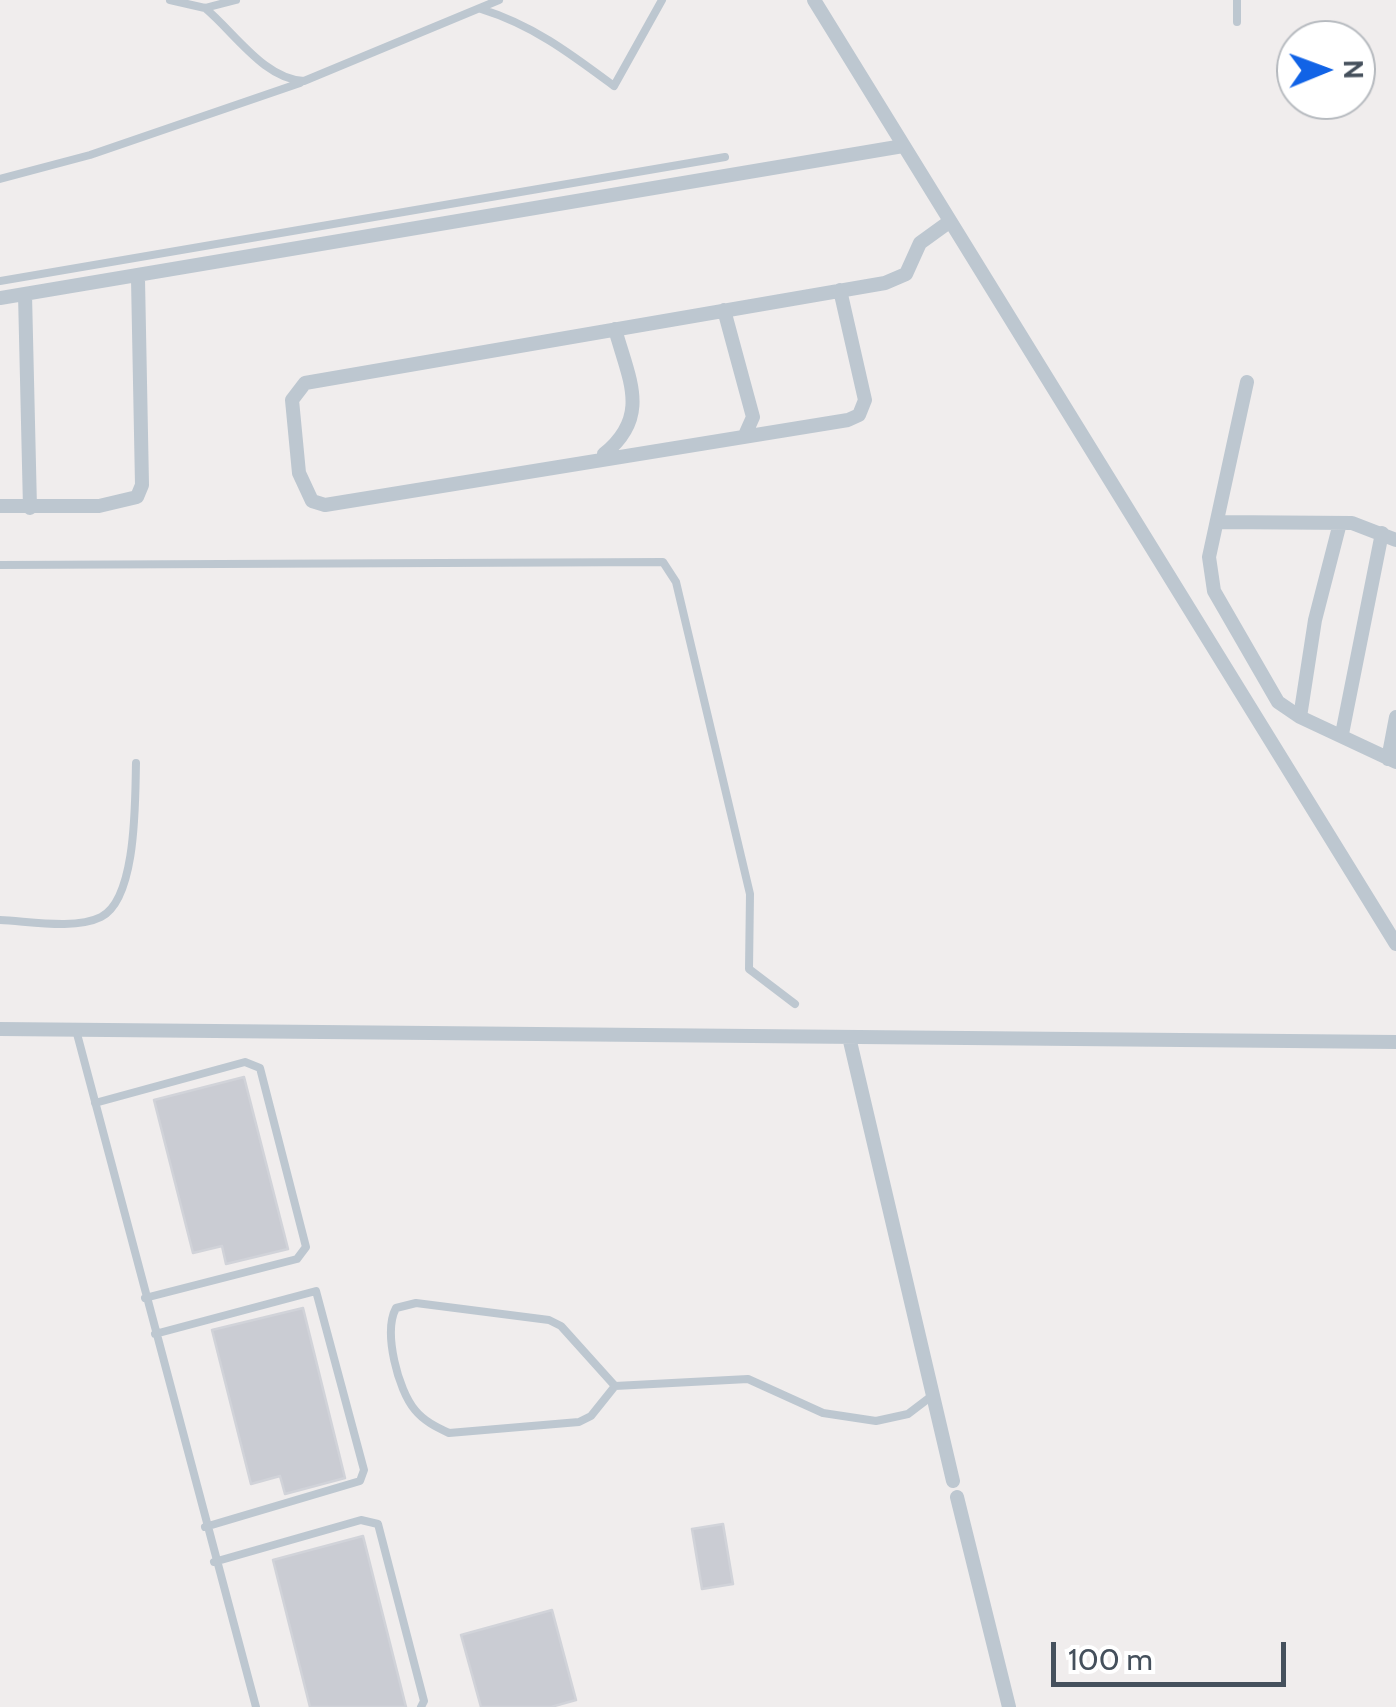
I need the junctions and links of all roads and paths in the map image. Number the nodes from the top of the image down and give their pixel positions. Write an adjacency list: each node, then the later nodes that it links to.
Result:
1 (170, 0): 7 (lane)
2 (236, 0): 7 (lane)
3 (499, 0): 8 (lane)
4 (662, 0): 8 (lane)
5 (814, 0): 11 (street)
6 (1238, 0): 9 (lane)
7 (204, 8): 10 (lane)
8 (481, 9): 10 (lane)
9 (1237, 22)
10 (304, 81): 13 (lane)
11 (902, 146): 14 (street); 15 (street)
12 (725, 157): 16 (lane)
13 (0, 179)
14 (950, 222): 17 (street); 37 (street)
15 (138, 279): 18 (street); 26 (street)
16 (0, 281)
17 (840, 290): 20 (street); 23 (street)
18 (25, 294): 19 (street); 26 (street)
19 (0, 298)
20 (724, 310): 21 (street); 23 (street)
21 (615, 329): 24 (street); 24 (street)
22 (1247, 382): 27 (street)
23 (745, 435): 24 (street)
24 (601, 457)
25 (0, 506): 26 (street)
26 (30, 508)
27 (1217, 522): 28 (street); 31 (street)
28 (1340, 523): 29 (street); 31 (street)
29 (1389, 537): 33 (street)
30 (0, 565): 38 (lane)
31 (1300, 717): 33 (street)
32 (1396, 717): 34 (street)
33 (1342, 734): 34 (street)
34 (1392, 760)
35 (136, 763): 36 (lane)
36 (0, 920)
37 (1396, 944)
38 (795, 1004)
39 (0, 1029): 40 (street)
40 (76, 1030): 41 (street); 43 (lane)
41 (849, 1038): 42 (street); 47 (street)
42 (1396, 1042)
43 (95, 1103): 44 (lane); 44 (lane)
44 (146, 1298): 45 (lane)
45 (155, 1334): 50 (lane); 50 (lane)
46 (615, 1386): 46 (lane); 47 (lane)
47 (933, 1394): 48 (street)
48 (953, 1481)
49 (957, 1497): 54 (street)
50 (205, 1527): 51 (lane)
51 (214, 1562): 52 (lane); 53 (lane)
52 (256, 1707)
53 (421, 1707)
54 (1009, 1707)

